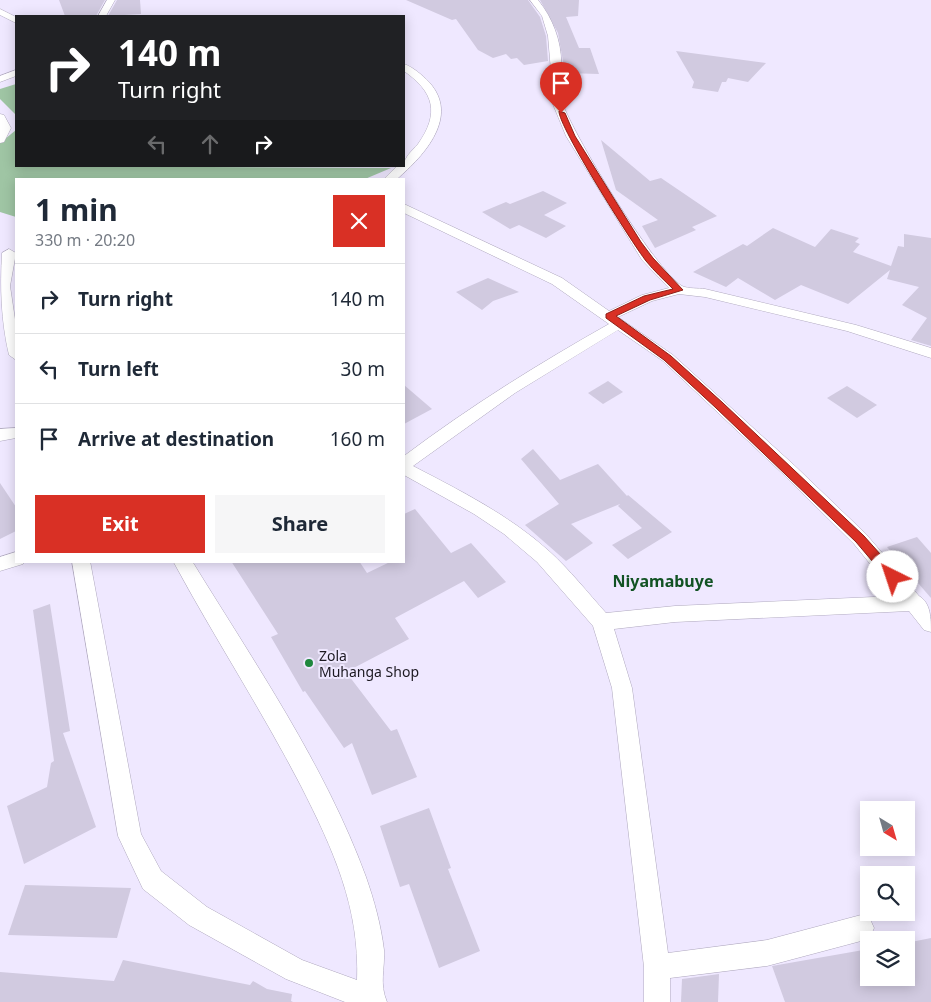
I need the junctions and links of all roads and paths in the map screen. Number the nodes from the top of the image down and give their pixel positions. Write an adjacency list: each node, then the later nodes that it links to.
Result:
1 (111, 0): 4 (street)
2 (534, 0): 16 (street)
3 (0, 12): 5 (street)
4 (103, 15)
5 (15, 20)
6 (405, 68): 12 (street)
7 (15, 73): 8 (street)
8 (0, 79)
9 (0, 117): 10 (street)
10 (0, 140)
11 (405, 167): 13 (street)
12 (405, 167)
13 (391, 178)
14 (405, 208): 17 (street)
15 (8, 252): 18 (street)
16 (679, 290): 17 (street); 19 (street)
17 (614, 320): 22 (street); 28 (street)
18 (10, 352)
19 (931, 353)
20 (15, 433): 21 (street)
21 (0, 435)
22 (405, 463)
23 (405, 469): 29 (street)
24 (15, 559): 27 (street)
25 (81, 563): 33 (street)
26 (183, 563): 33 (street)
27 (0, 564)
28 (916, 603): 29 (street); 30 (street)
29 (602, 622): 32 (street)
30 (931, 624)
31 (861, 928): 32 (street)
32 (657, 967): 34 (street)
33 (372, 1000)
34 (656, 1002)

